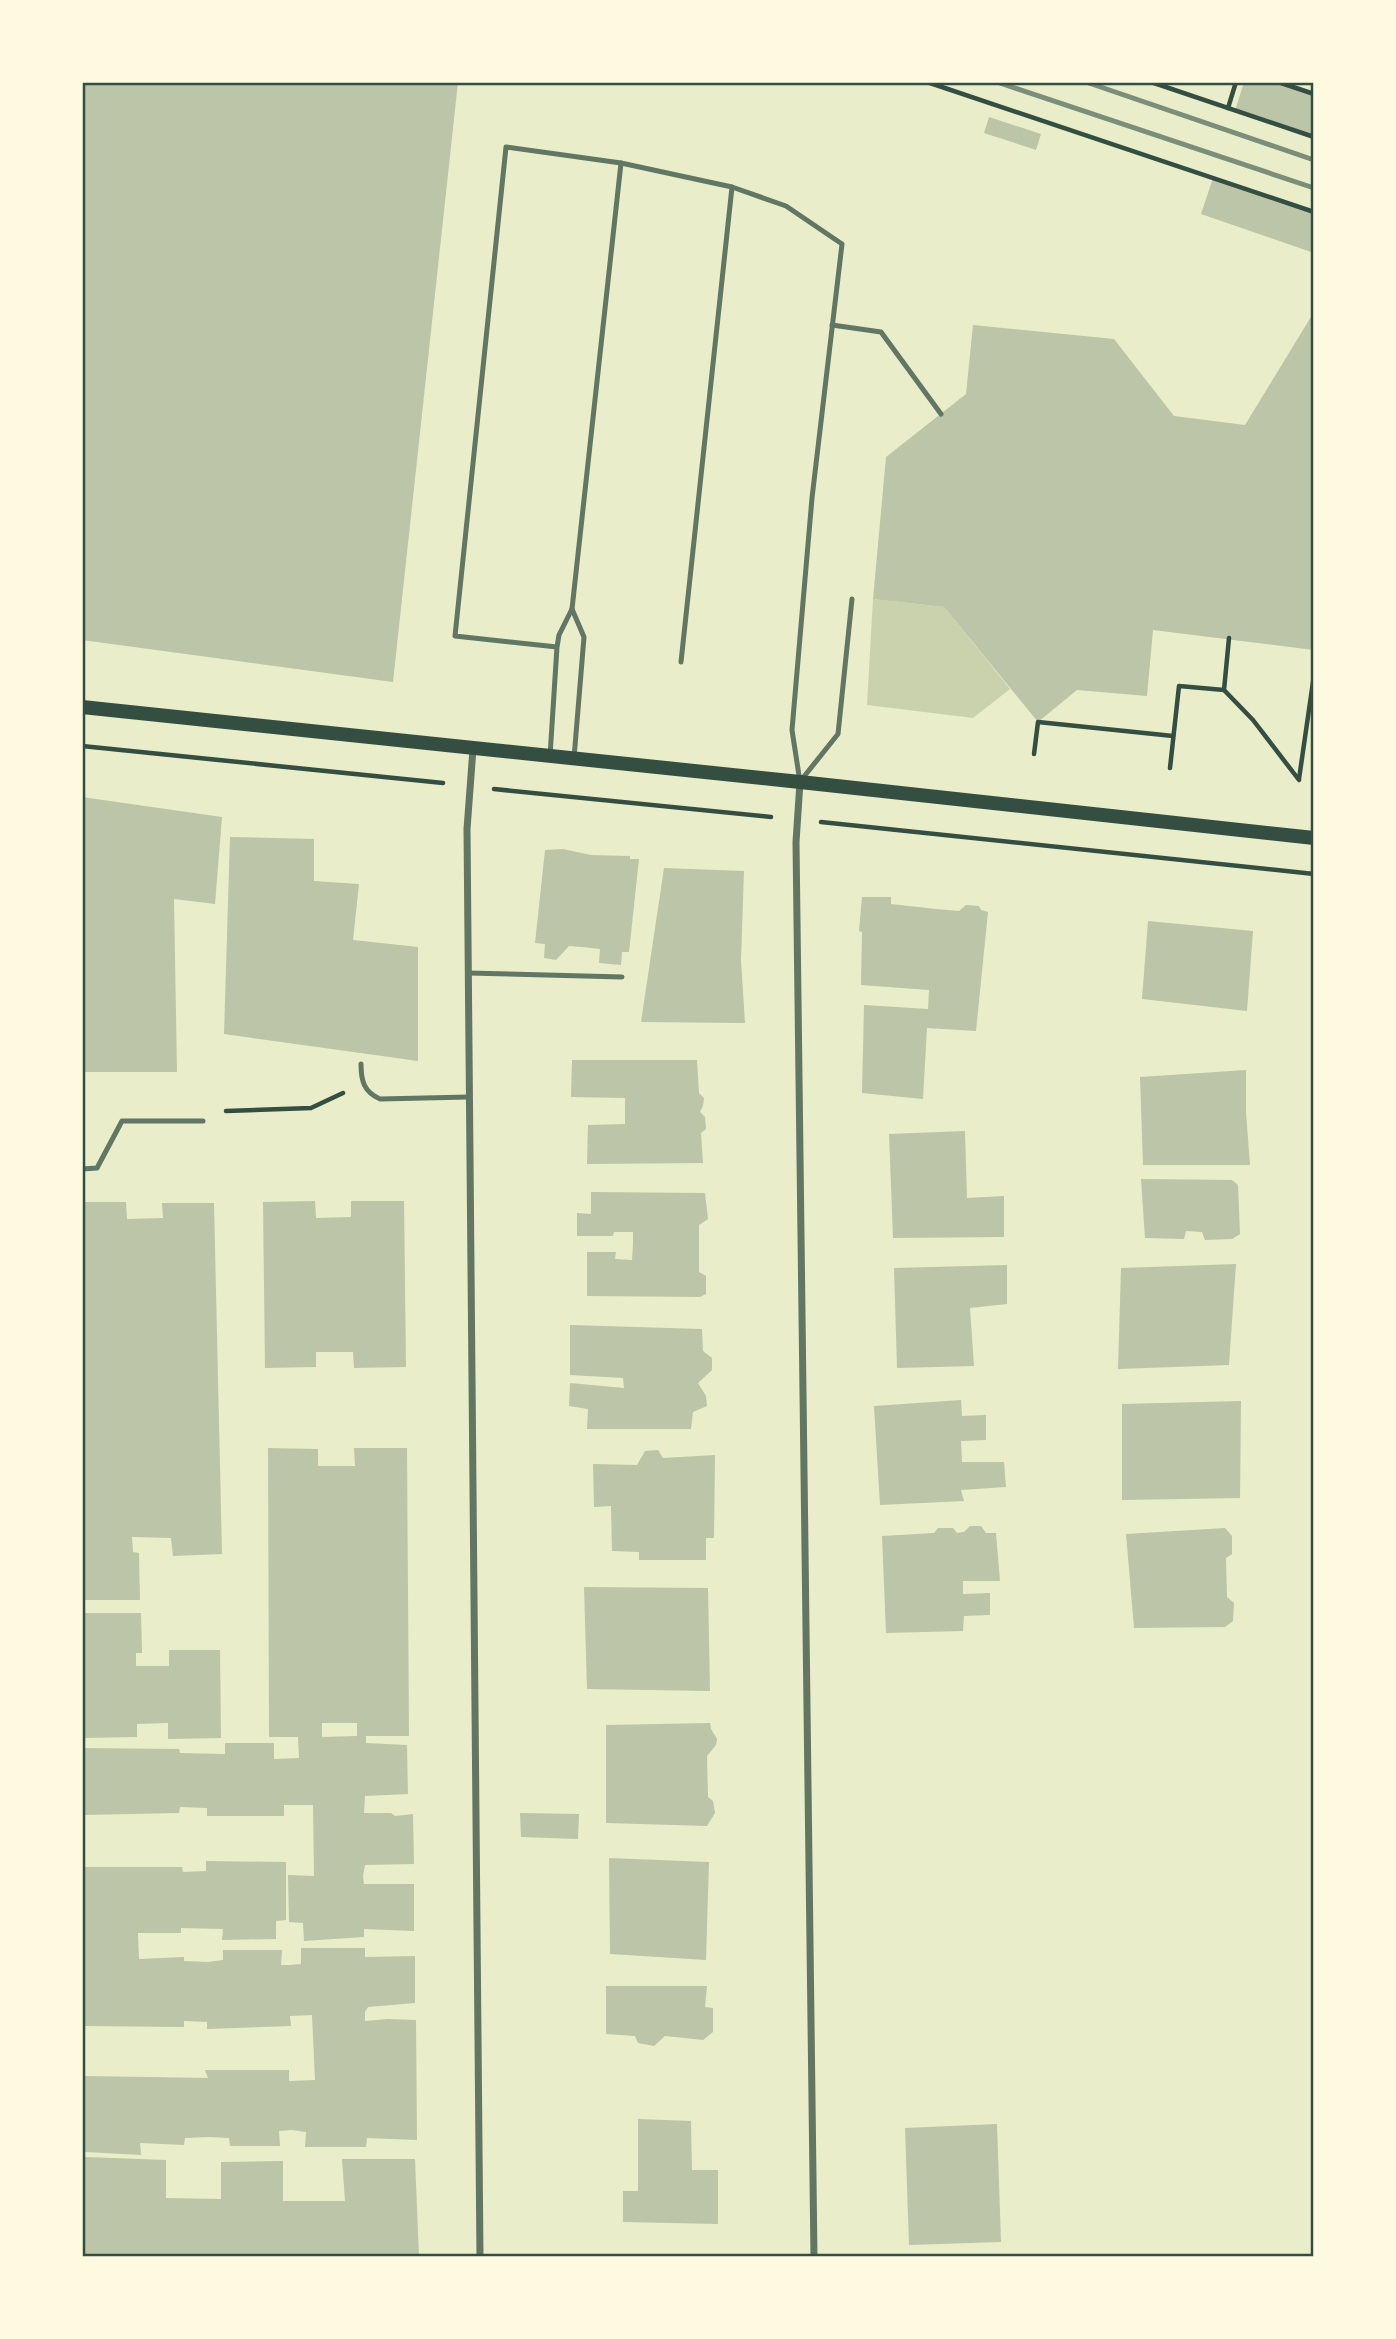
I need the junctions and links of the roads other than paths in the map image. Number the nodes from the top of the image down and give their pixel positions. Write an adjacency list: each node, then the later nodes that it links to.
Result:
1 (621, 163): 2 (lane); 6 (lane); 7 (lane)
2 (732, 187): 3 (lane); 8 (lane)
3 (832, 325): 4 (lane); 13 (lane)
4 (941, 414)
5 (852, 599): 13 (lane)
6 (572, 609): 7 (lane); 12 (lane)
7 (557, 647): 11 (lane)
8 (681, 662)
9 (82, 708): 10 (main road)
10 (473, 749): 11 (main road); 15 (street)
11 (550, 757): 12 (main road)
12 (573, 759): 13 (main road)
13 (800, 782): 14 (main road); 22 (street)
14 (1314, 838)
15 (468, 973): 16 (lane); 18 (street)
16 (621, 977)
17 (361, 1064): 18 (lane)
18 (469, 1097): 21 (street)
19 (203, 1121): 20 (lane)
20 (82, 1169)
21 (480, 2257)
22 (814, 2257)

